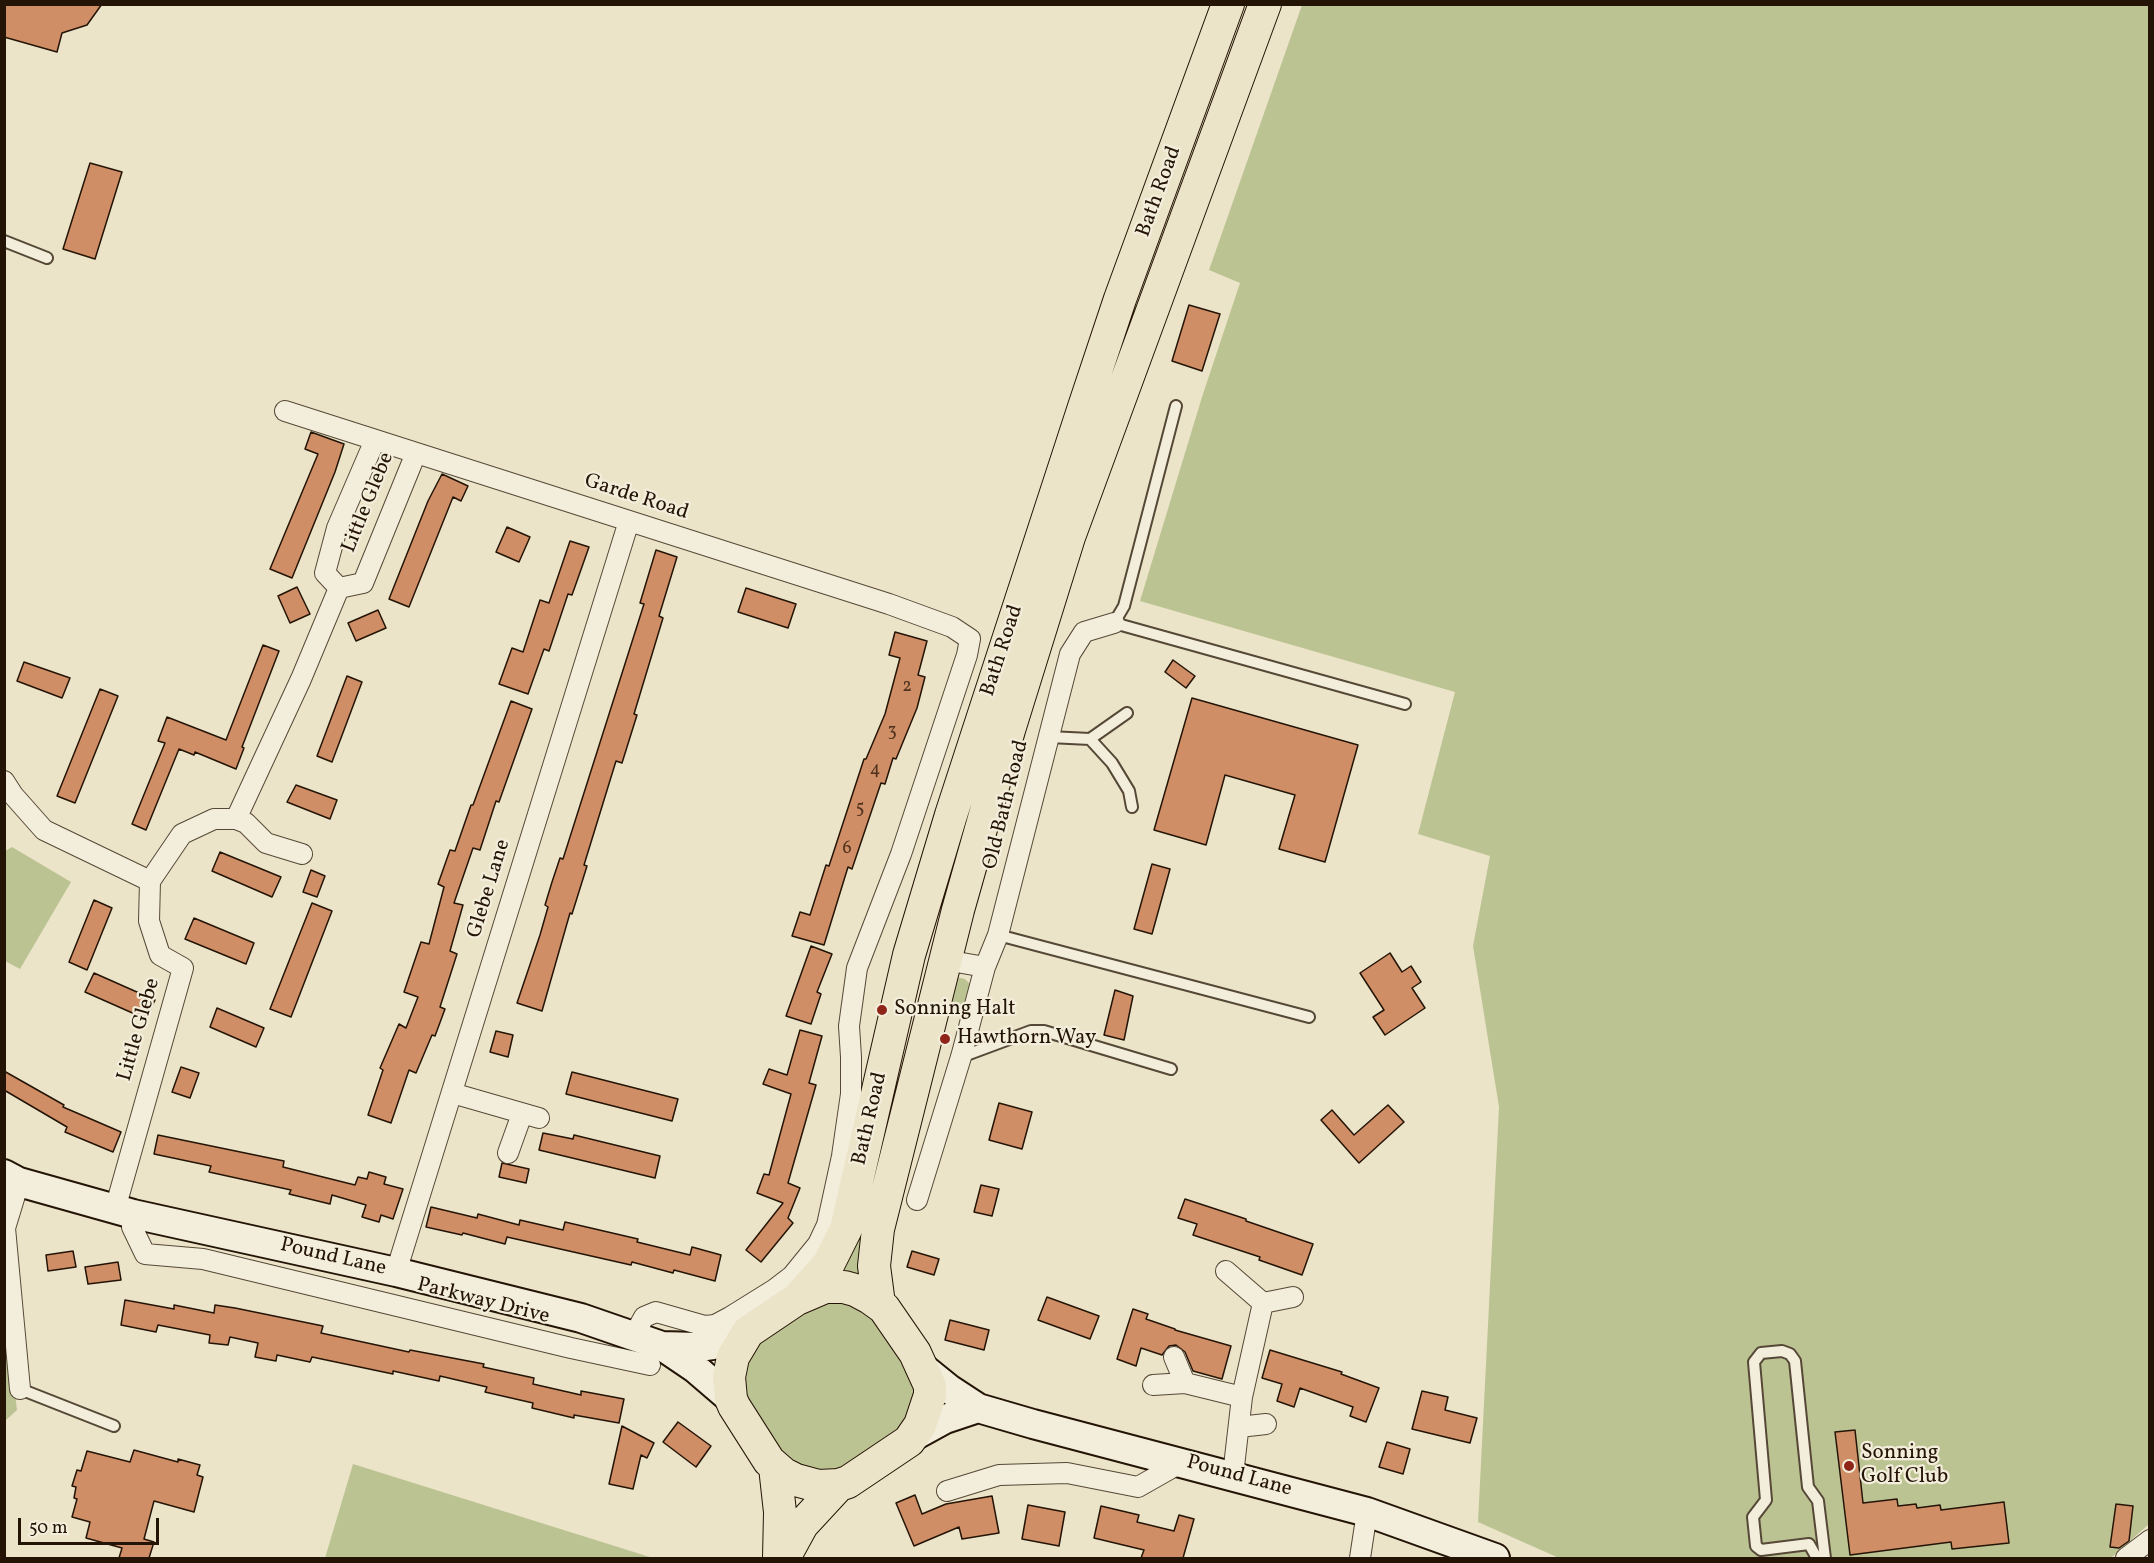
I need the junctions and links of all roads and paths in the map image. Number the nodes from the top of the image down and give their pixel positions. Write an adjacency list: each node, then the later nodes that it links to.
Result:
1 (1228, 4): 22 (main road, Bath Road)
2 (1264, 4): 23 (main road, Bath Road)
3 (4, 242): 4 (lane)
4 (47, 258)
5 (1176, 406): 11 (lane)
6 (285, 411): 7 (street, Garde Road)
7 (375, 440): 8 (street, Garde Road); 10 (street, Little Glebe)
8 (416, 453): 9 (street, Garde Road); 10 (street, Little Glebe)
9 (629, 520): 28 (street, Glebe Lane); 41 (street, Garde Road)
10 (339, 588): 18 (street)
11 (1114, 623): 12 (lane); 14 (street, Old Bath Road)
12 (1405, 704)
13 (1127, 712): 15 (lane)
14 (1049, 737): 15 (lane); 21 (street, Old Bath Road)
15 (1090, 740): 17 (lane)
16 (4, 781): 20 (street)
17 (1132, 807)
18 (236, 819): 19 (street); 20 (street)
19 (302, 854)
20 (150, 880): 32 (street, Little Glebe)
21 (998, 935): 24 (street, Old Bath Road); 25 (lane)
22 (909, 955): 23 (main road); 36 (main road, Bath Road)
23 (945, 960): 24 (street); 38 (main road, Bath Road)
24 (985, 967): 26 (street, Old Bath Road)
25 (1309, 1017)
26 (961, 1057): 27 (lane); 31 (street, Old Bath Road)
27 (1171, 1069)
28 (452, 1093): 29 (street); 34 (street, Glebe Lane)
29 (508, 1153)
30 (12, 1178): 32 (street, Pound Lane); 48 (street)
31 (917, 1200)
32 (124, 1211): 34 (street, Pound Lane); 42 (street, Parkway Drive)
33 (1226, 1271): 37 (street)
34 (396, 1272): 39 (street, Pound Lane)
35 (1293, 1297): 37 (street)
36 (797, 1299): 38 (main road); 40 (main road)
37 (1263, 1303): 49 (street)
38 (879, 1304): 45 (main road)
39 (581, 1318): 41 (street, Pound Lane); 42 (street, Parkway Drive)
40 (748, 1332): 43 (street, Pound Lane); 50 (main road)
41 (634, 1335): 43 (street, Pound Lane)
42 (571, 1348): 43 (street, Parkway Drive)
43 (656, 1355): 50 (street, Pound Lane)
44 (1174, 1358): 46 (street)
45 (923, 1368): 51 (street, Pound Lane); 55 (main road)
46 (1185, 1383): 47 (street); 49 (street)
47 (1153, 1385)
48 (20, 1389): 53 (lane)
49 (1242, 1397): 54 (street)
50 (731, 1399): 57 (main road)
51 (978, 1408): 55 (street); 56 (street, Pound Lane)
52 (1266, 1424): 54 (street)
53 (114, 1426)
54 (1239, 1427): 58 (street)
55 (914, 1436): 59 (main road)
56 (1182, 1462): 58 (street, Pound Lane); 60 (street)
57 (775, 1467): 59 (main road); 63 (main road)
58 (1233, 1475): 61 (street, Pound Lane)
59 (839, 1485): 63 (main road)
60 (947, 1491)
61 (1367, 1512): 64 (street); 65 (street, Pound Lane)
62 (2150, 1540): 68 (street)
63 (782, 1558)
64 (1360, 1558)
65 (1495, 1558)
66 (1817, 1558): 67 (lane)
67 (1825, 1558)
68 (2126, 1558)

